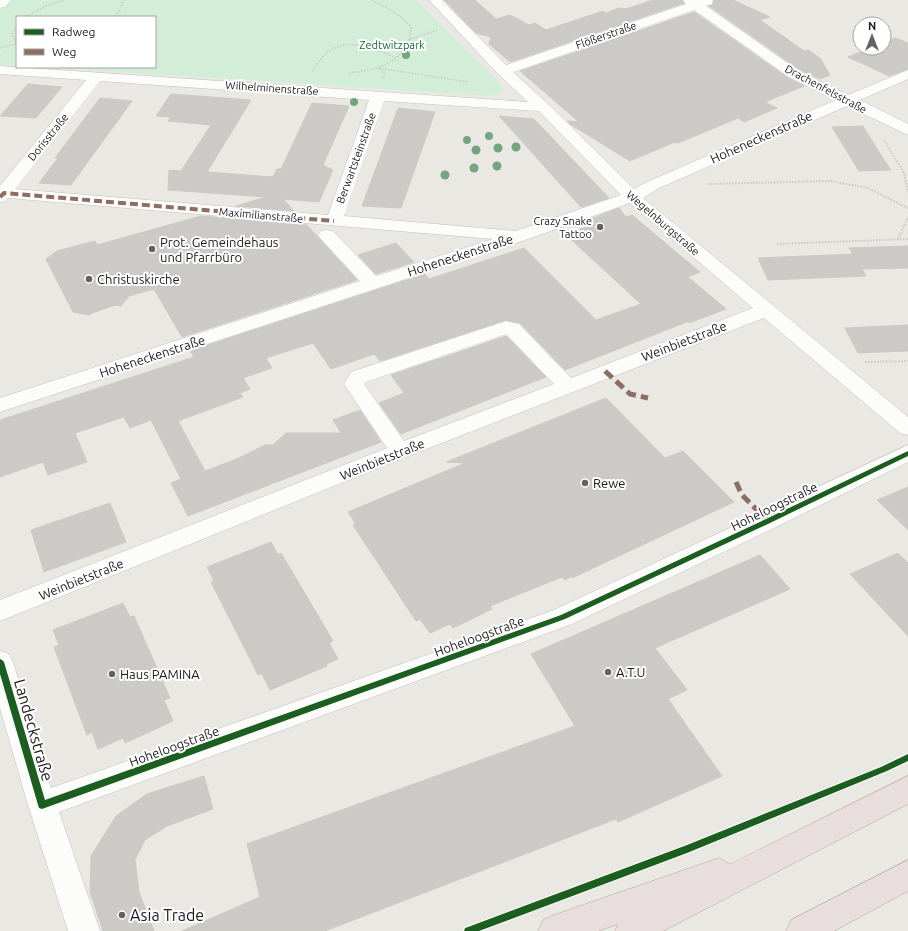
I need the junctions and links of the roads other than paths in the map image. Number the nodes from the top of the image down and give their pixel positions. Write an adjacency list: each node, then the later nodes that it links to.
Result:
1 (5, 0): 5 (street)
2 (435, 0): 7 (street, Wegelnburgstraße)
3 (709, 0): 4 (street, Flößerstraße)
4 (692, 2): 7 (street, Flößerstraße); 11 (street, Drachenfelsstraße)
5 (0, 4)
6 (0, 70): 9 (street, Wilhelminenstraße)
7 (503, 71): 12 (street, Wegelnburgstraße)
8 (908, 74): 11 (street, Hoheneckenstraße)
9 (96, 77): 10 (street, Wilhelminenstraße); 14 (street, Dorisstraße)
10 (378, 96): 12 (street, Wilhelminenstraße); 16 (street, Berwartsteinstraße)
11 (847, 99): 13 (street, Drachenfelsstraße); 15 (street, Hoheneckenstraße)
12 (543, 107): 15 (street, Wegelnburgstraße)
13 (908, 130)
14 (1, 194): 16 (street, Maximilianstraße)
15 (632, 197): 17 (street, Hoheneckenstraße); 19 (street, Wegelnburgstraße)
16 (330, 228): 17 (street, Maximilianstraße); 18 (street)
17 (522, 236): 18 (street, Hoheneckenstraße)
18 (373, 284): 21 (street, Hoheneckenstraße)
19 (766, 310): 20 (street, Weinbietstraße); 22 (street, Wegelnburgstraße)
20 (567, 386): 23 (street, Weinbietstraße); 23 (street)
21 (0, 405)
22 (908, 428)
23 (400, 451): 25 (street, Weinbietstraße)
24 (908, 453): 28 (street, Hoheloogstraße)
25 (0, 611)
26 (0, 662): 28 (street, Landeckstraße)
27 (908, 788): 29 (highway)
28 (42, 805): 31 (street, Landeckstraße)
29 (792, 849): 32 (highway); 33 (highway)
30 (908, 875): 34 (highway)
31 (84, 931)
32 (554, 931)
33 (631, 931)
34 (802, 931)

